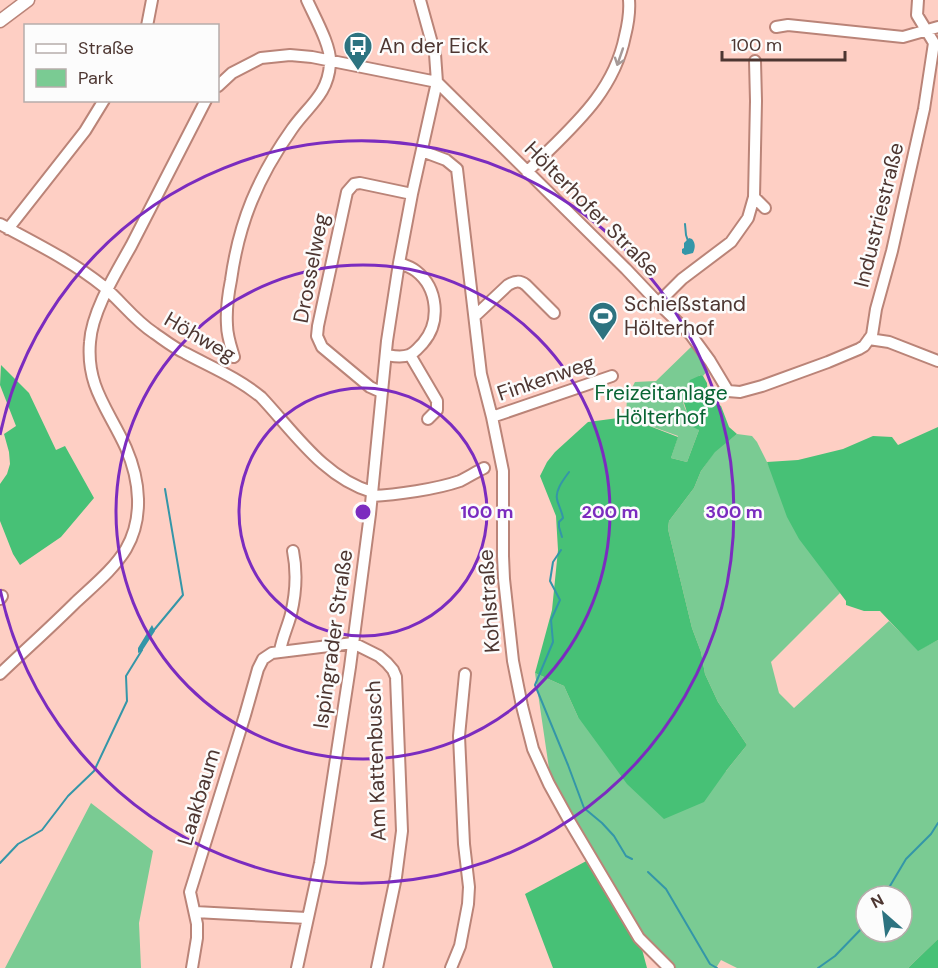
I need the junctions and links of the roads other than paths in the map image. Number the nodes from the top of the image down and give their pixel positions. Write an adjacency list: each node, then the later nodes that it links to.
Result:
1 (28, 0): 7 (main road)
2 (152, 0): 8 (street)
3 (307, 0): 12 (street)
4 (420, 0): 14 (street, Ispingrader Straße)
5 (629, 0): 19 (street, one-way to 19)
6 (918, 0): 11 (street, Industriestraße)
7 (0, 21)
8 (147, 24)
9 (776, 27): 11 (street)
10 (938, 27): 11 (street)
11 (926, 30): 29 (street, Industriestraße)
12 (331, 60): 14 (street); 15 (street); 32 (street)
13 (755, 61): 21 (street)
14 (437, 82): 18 (street, Ispingrader Straße); 19 (street, Hölterhofer Straße)
15 (219, 85)
16 (103, 102): 23 (street)
17 (205, 102): 25 (street)
18 (422, 151): 20 (street, Ispingrader Straße); 28 (street, Kohlstraße)
19 (527, 172): 26 (street, Hölterhofer Straße)
20 (412, 194): 24 (street, Ispingrader Straße); 35 (street, Drosselweg)
21 (754, 197): 22 (street); 26 (street)
22 (765, 208)
23 (4, 227): 25 (street, Höhweg)
24 (399, 263): 30 (street, Ispingrader Straße); 31 (street)
25 (108, 290): 39 (street, Höhweg); 43 (street)
26 (658, 303): 29 (street, Hölterhofer Straße)
27 (554, 313): 28 (street)
28 (475, 316): 36 (street, Kohlstraße)
29 (869, 339): 33 (street)
30 (386, 355): 31 (street); 35 (street, Ispingrader Straße)
31 (410, 355): 37 (street)
32 (234, 357)
33 (938, 361)
34 (612, 376): 36 (street, Finkenweg)
35 (381, 392): 39 (street, Ispingrader Straße)
36 (492, 417): 51 (street, Kohlstraße)
37 (429, 419)
38 (484, 468): 39 (street)
39 (372, 494): 41 (street, Ispingrader Straße)
40 (293, 551): 42 (street)
41 (353, 643): 42 (street); 46 (street, Ispingrader Straße); 49 (street, Am Kattenbusch)
42 (280, 651): 45 (street, Laakbaum)
43 (0, 674)
44 (465, 674): 50 (street)
45 (195, 912): 46 (street); 47 (street, Laakbaum)
46 (307, 918): 48 (street, Ispingrader Straße)
47 (192, 968)
48 (297, 968)
49 (377, 968)
50 (451, 968)
51 (669, 968)

